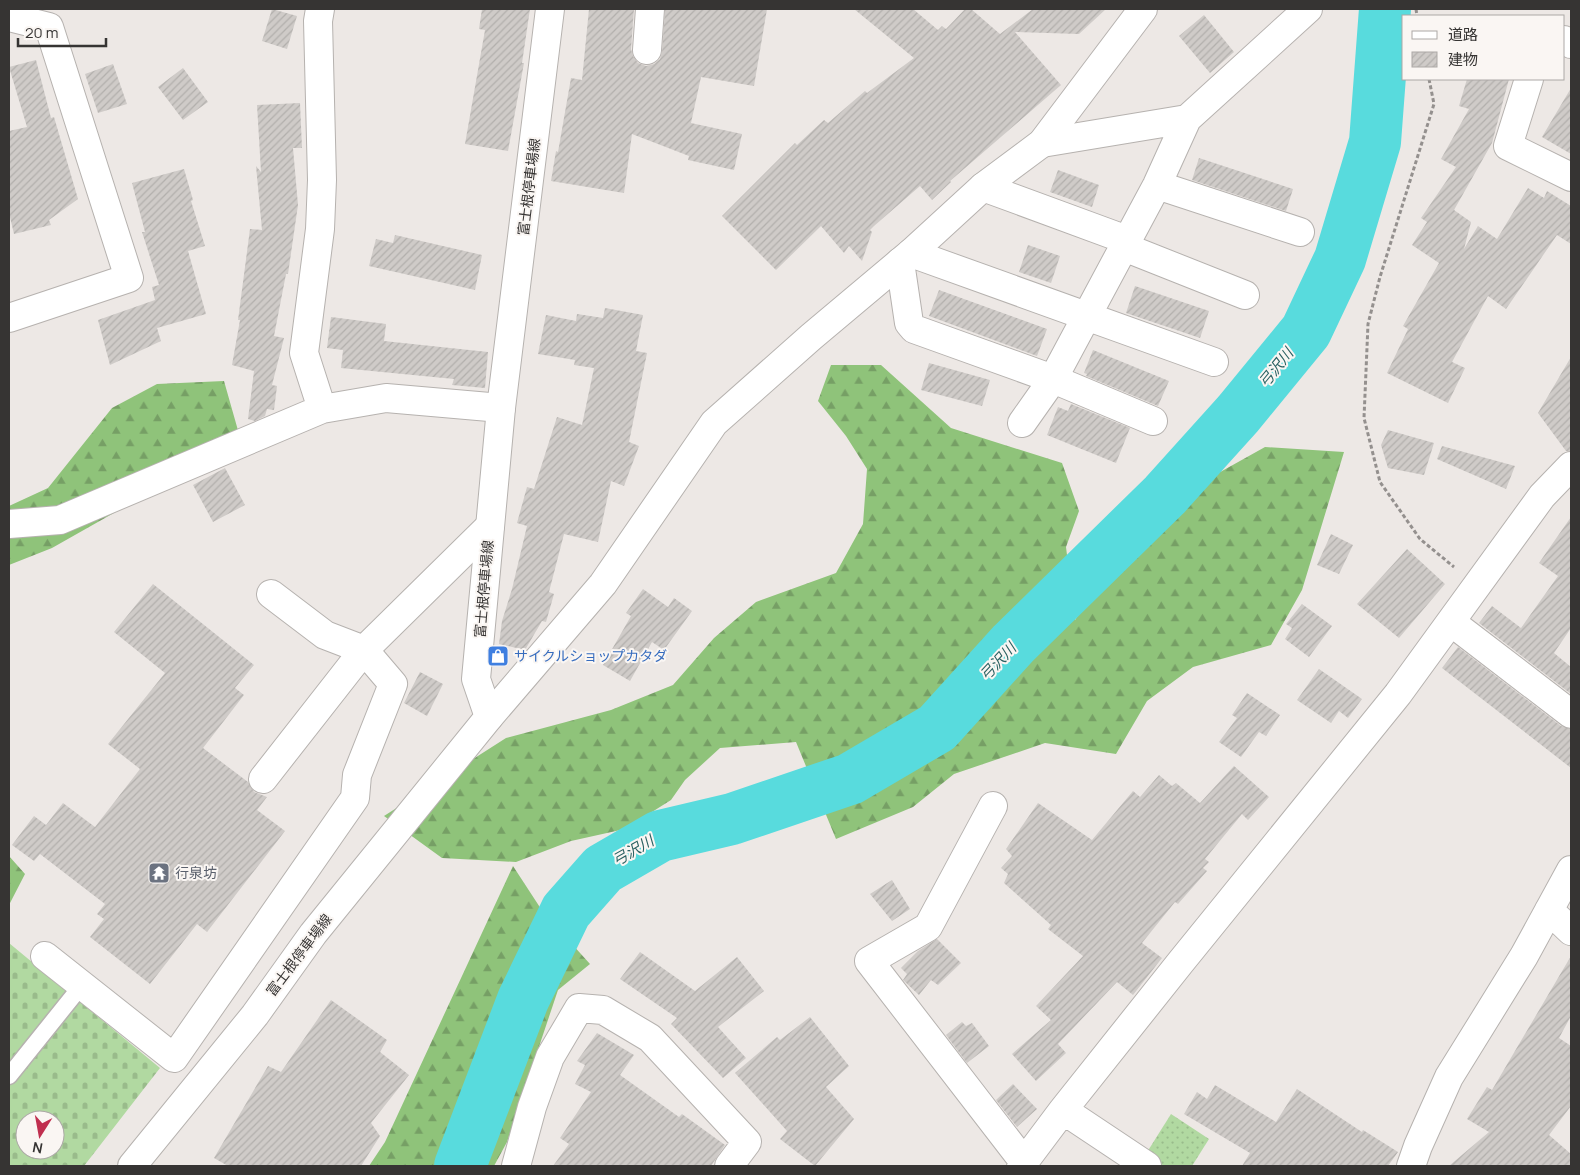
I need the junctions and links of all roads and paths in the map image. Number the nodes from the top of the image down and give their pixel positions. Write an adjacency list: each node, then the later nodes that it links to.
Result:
1 (320, 9): 24 (street)
2 (550, 9): 23 (street, 富士根停車場線)
3 (650, 9): 7 (street)
4 (1143, 9): 11 (street)
5 (1308, 9): 10 (street)
6 (9, 17): 20 (street)
7 (647, 50)
8 (1429, 80): 30 (path)
9 (1530, 80): 12 (street)
10 (1187, 120): 11 (street); 13 (street)
11 (1042, 144): 14 (street)
12 (1571, 177)
13 (1157, 185): 15 (street); 16 (street)
14 (983, 187): 16 (street); 17 (street)
15 (1300, 232)
16 (1126, 243): 18 (street); 19 (street)
17 (906, 257): 19 (street); 22 (street); 35 (street)
18 (1245, 295)
19 (1087, 315): 21 (street); 22 (street)
20 (9, 318)
21 (1214, 362)
22 (1053, 379): 25 (street); 26 (street)
23 (501, 408): 24 (street); 29 (street, 富士根停車場線)
24 (322, 409): 28 (street)
25 (1153, 421)
26 (1022, 423)
27 (1571, 466): 30 (street)
28 (9, 524)
29 (490, 526): 33 (street); 35 (street, 富士根停車場線)
30 (1477, 585): 32 (street)
31 (271, 594): 33 (street)
32 (1451, 622): 34 (street); 44 (street)
33 (364, 650): 36 (street); 42 (street)
34 (1571, 714)
35 (489, 717): 46 (street, 富士根停車場線)
36 (263, 779)
37 (993, 806): 45 (street)
38 (1571, 870): 39 (street)
39 (1550, 910): 40 (street); 50 (street)
40 (1571, 931)
41 (45, 956): 42 (street)
42 (82, 985): 43 (lane)
43 (9, 1076)
44 (1063, 1110): 45 (street); 49 (street)
45 (1022, 1164)
46 (132, 1166)
47 (516, 1166): 48 (street)
48 (729, 1166)
49 (1147, 1166)
50 (1411, 1166)

